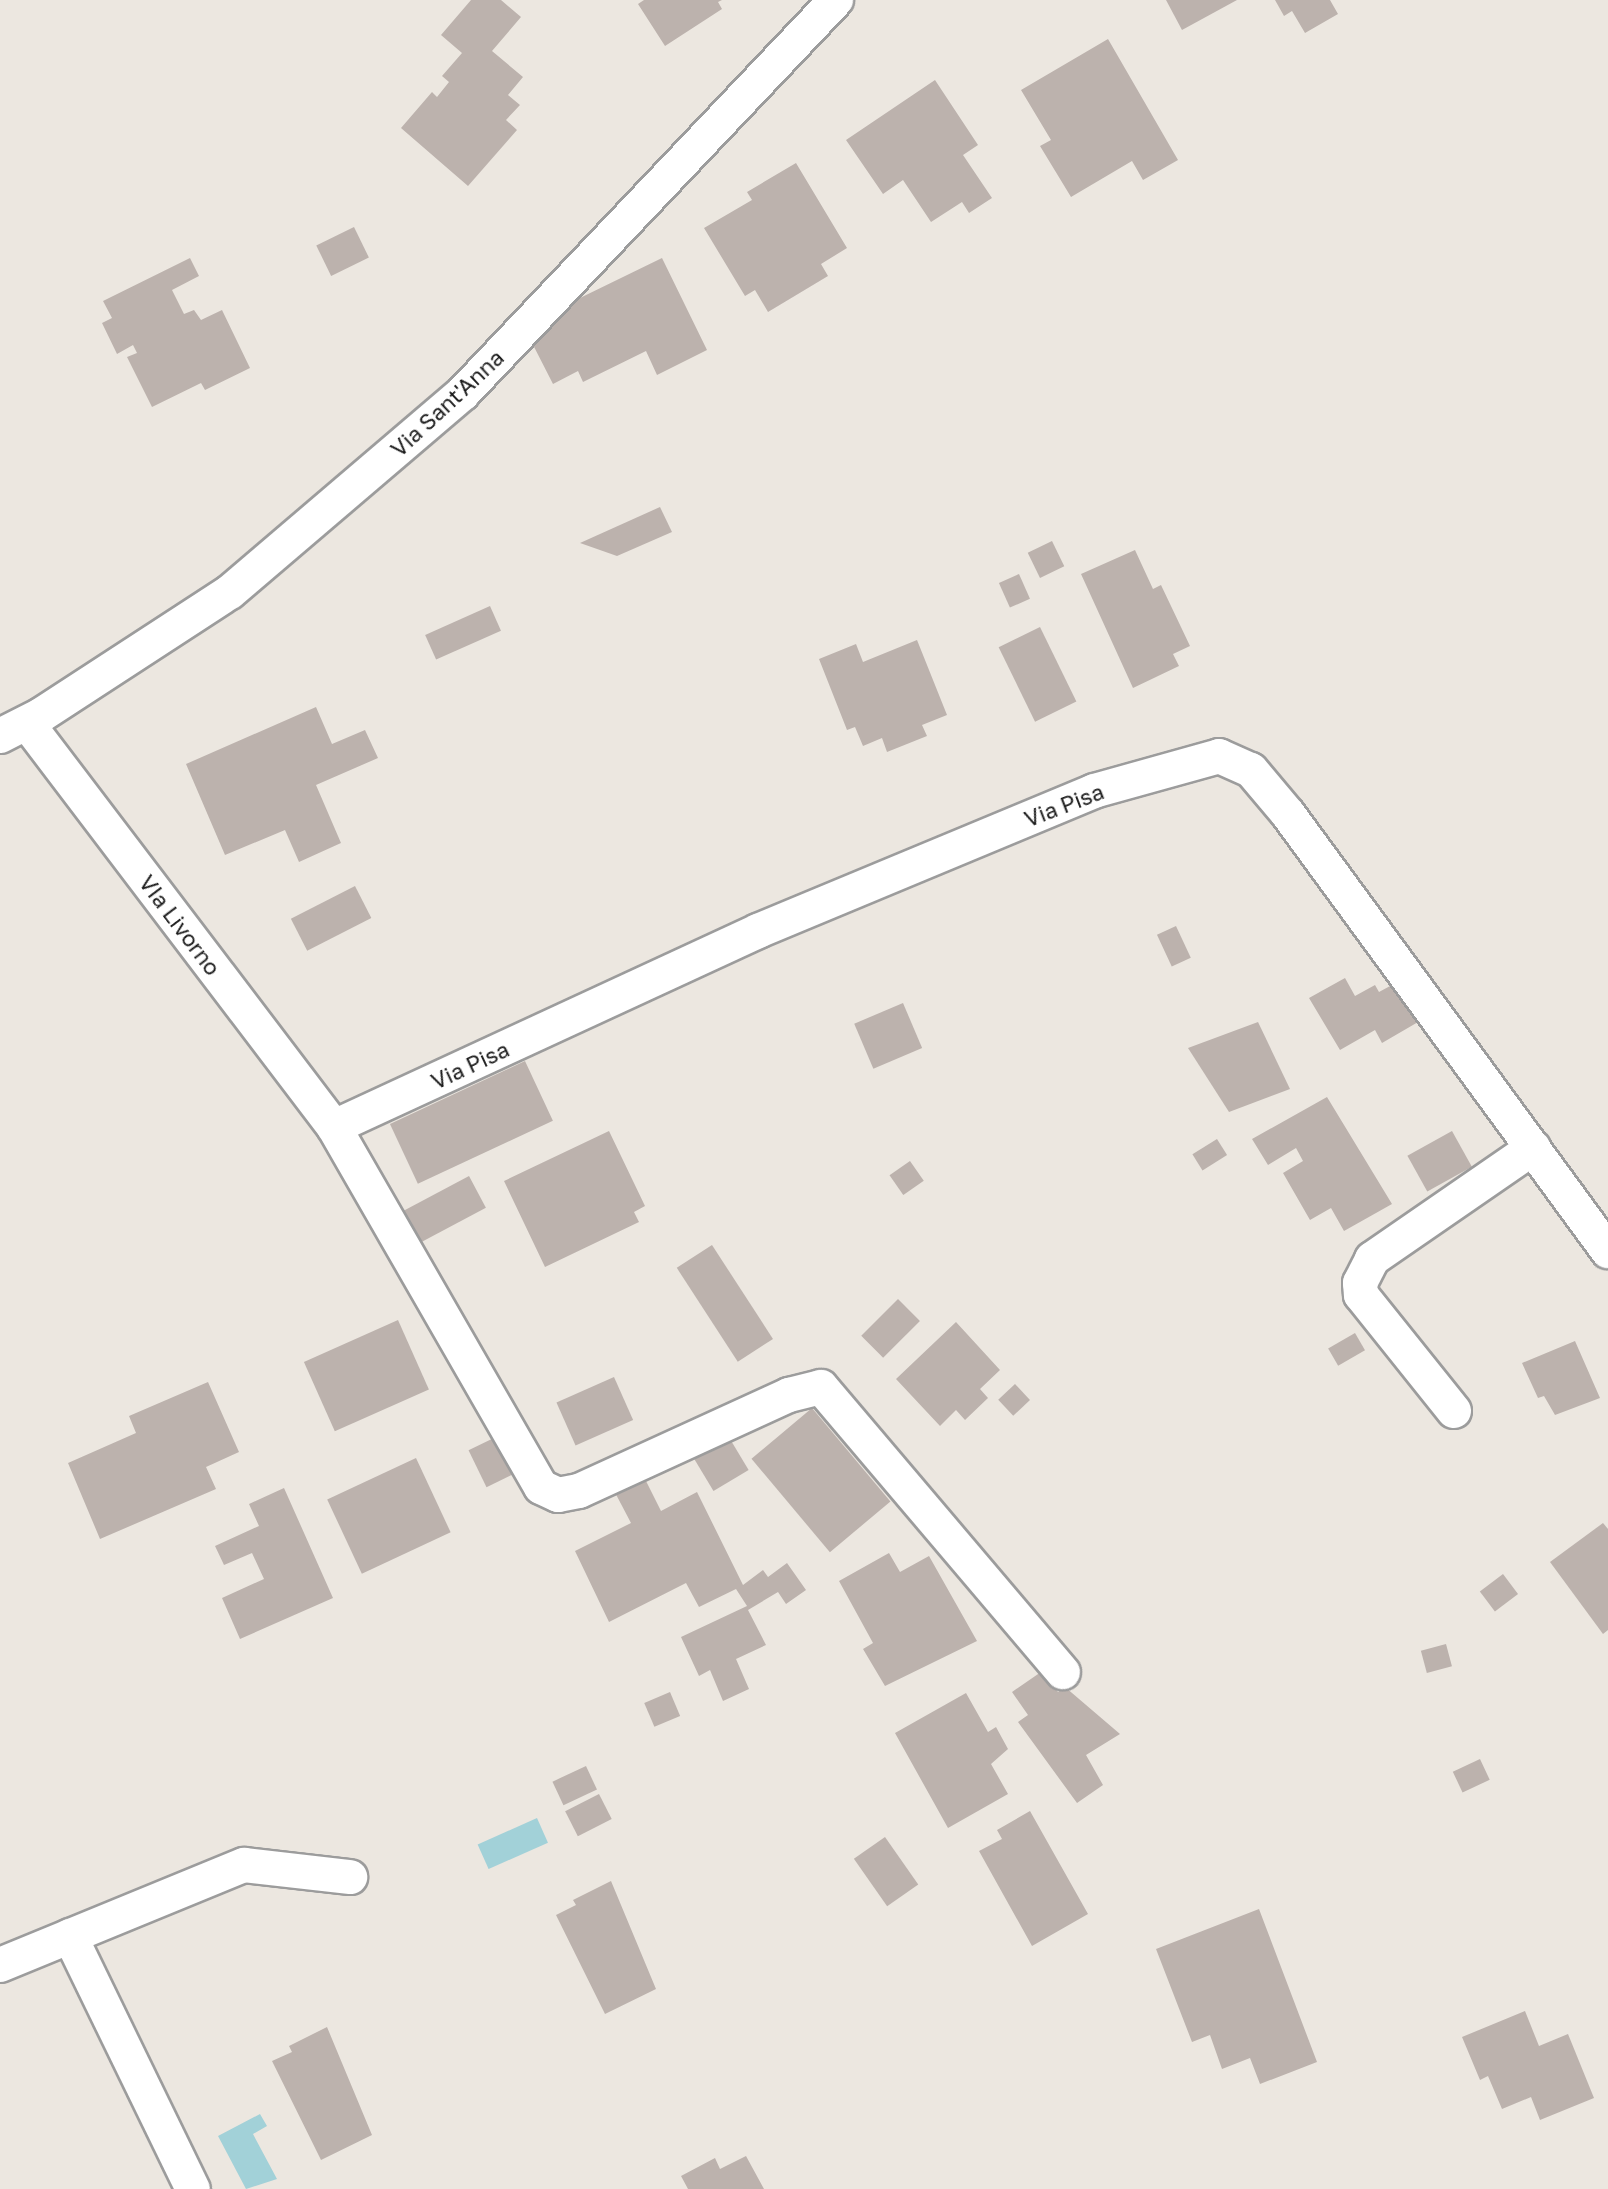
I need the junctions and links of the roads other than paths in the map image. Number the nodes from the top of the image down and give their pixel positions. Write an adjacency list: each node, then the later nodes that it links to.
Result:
1 (836, 0): 2 (street, Via Sant'Anna)
2 (13, 729): 3 (street, VIa Livorno)
3 (334, 1127): 4 (street, Via Pisa); 7 (street, VIa Livorno)
4 (1533, 1148): 5 (street, Via Pisa); 6 (street)
5 (1608, 1251)
6 (1454, 1411)
7 (1063, 1672)
8 (350, 1877): 9 (street)
9 (70, 1936): 10 (street); 11 (street)
10 (0, 1965)
11 (193, 2189)

